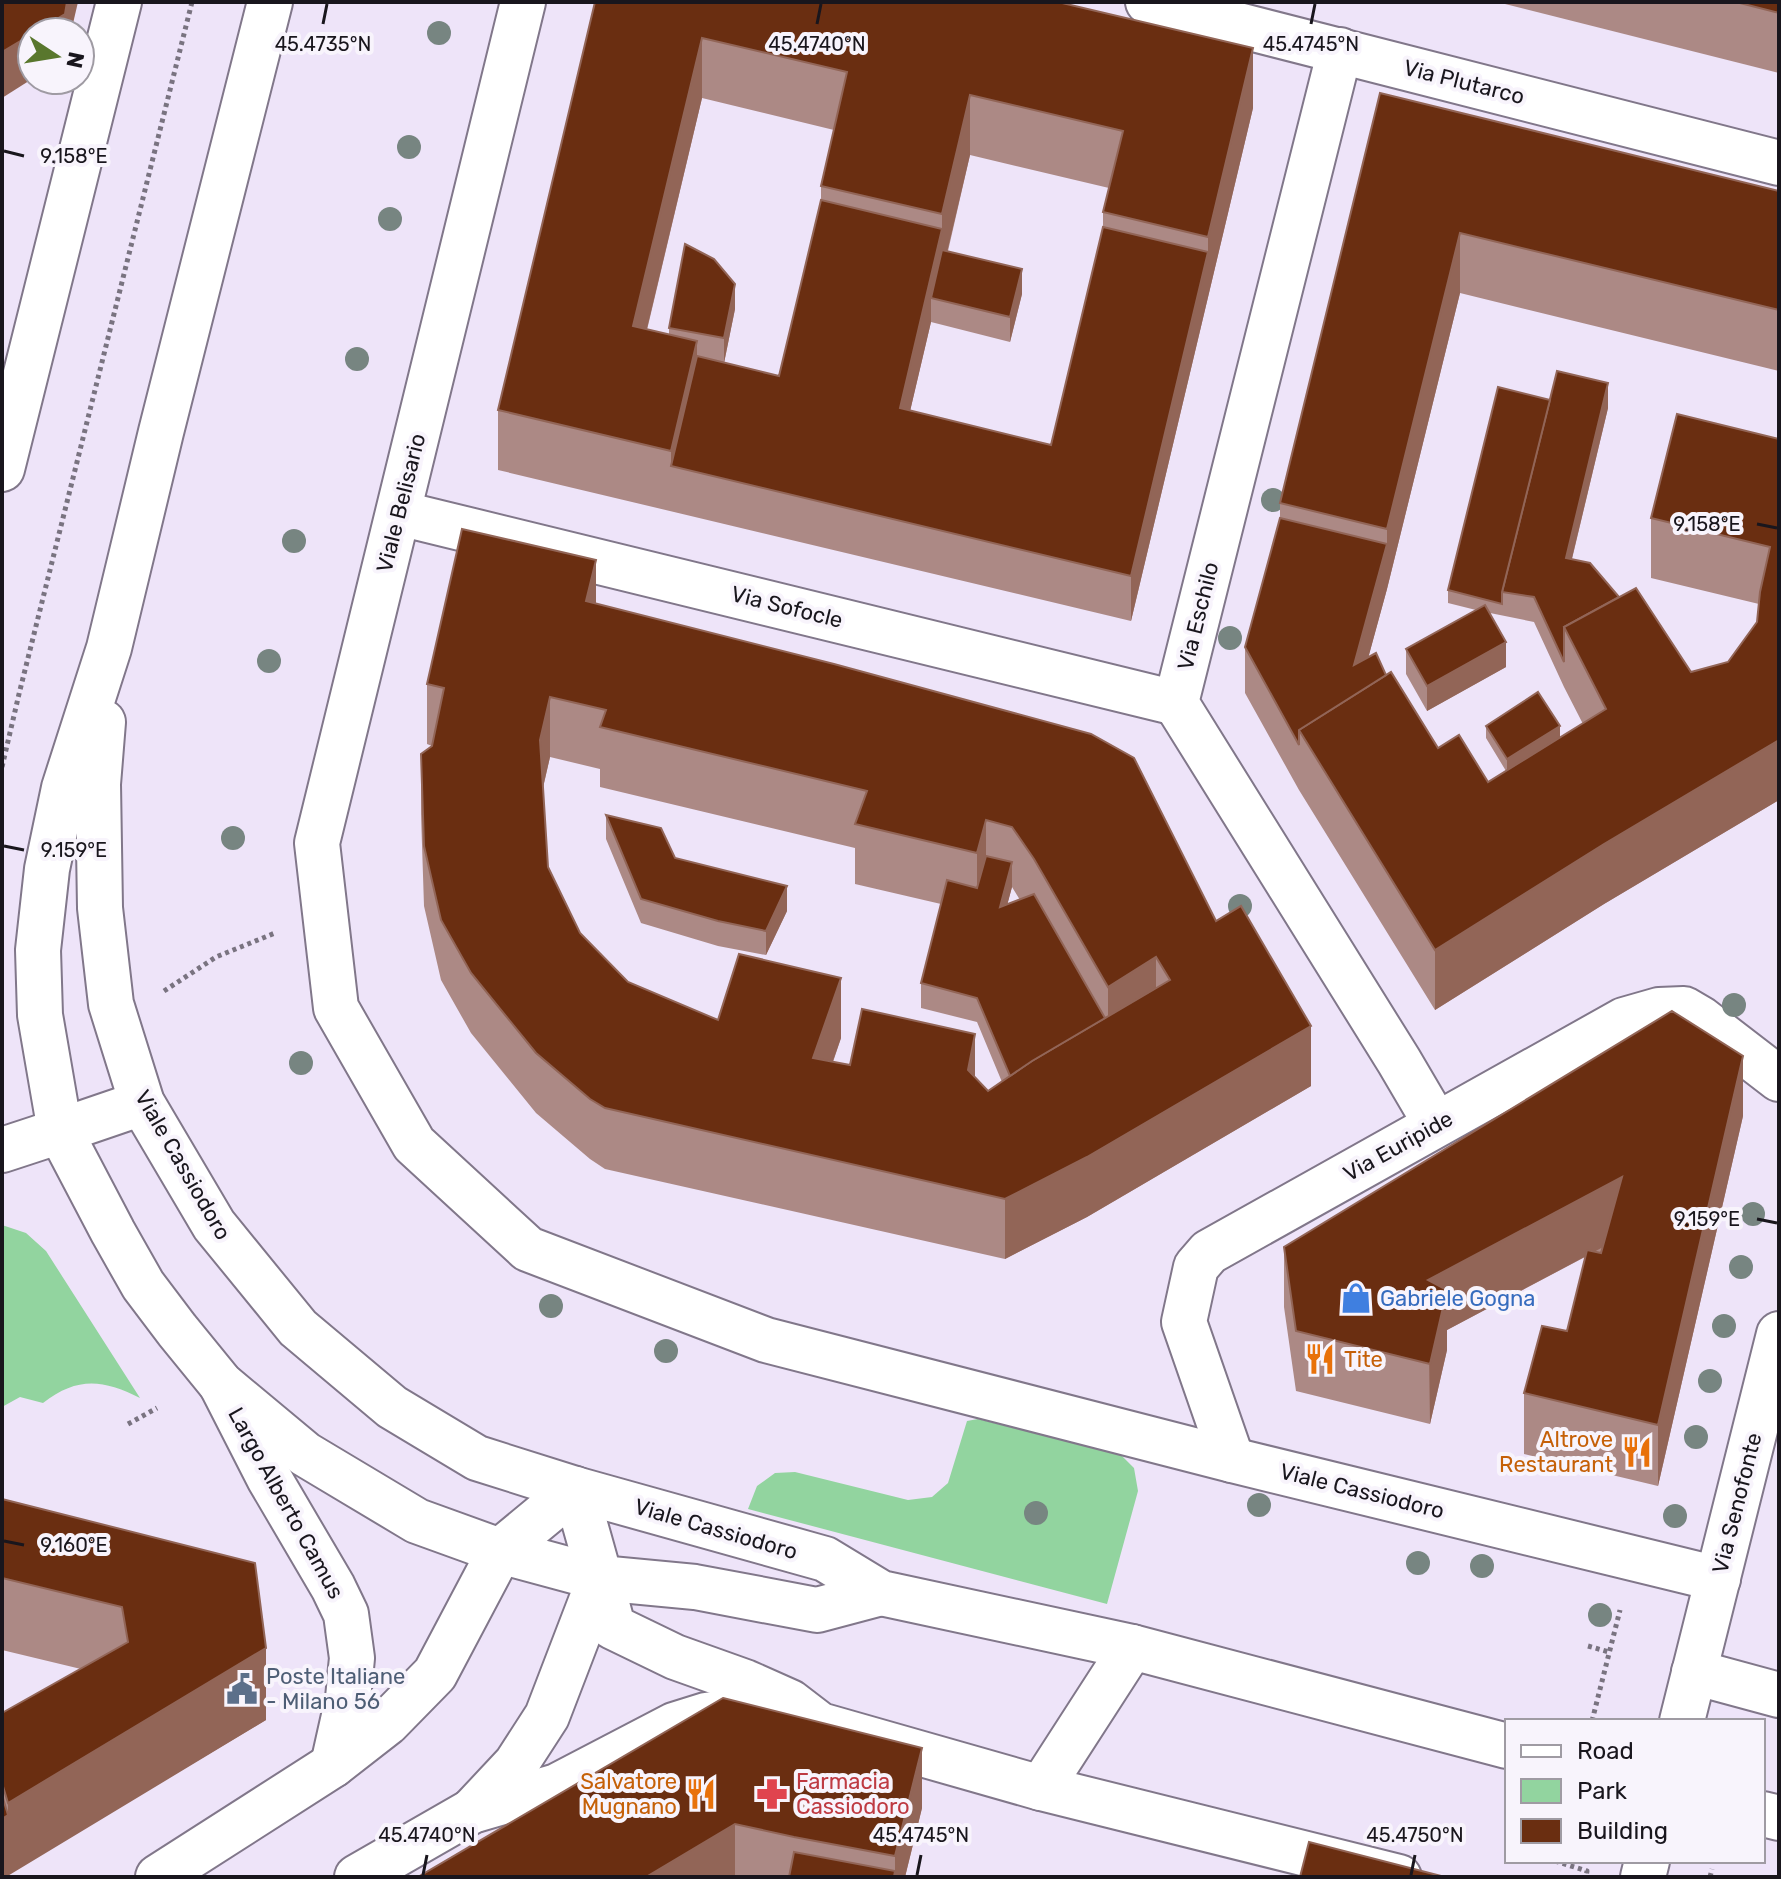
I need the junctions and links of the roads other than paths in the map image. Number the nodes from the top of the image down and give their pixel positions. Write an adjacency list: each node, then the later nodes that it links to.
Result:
1 (119, 2): 7 (street)
2 (270, 2): 9 (street)
3 (523, 2): 8 (street, Viale Belisario)
4 (1148, 2): 5 (street, Via Plutarco)
5 (1340, 50): 6 (street, Via Plutarco); 10 (street, Via Eschilo)
6 (1779, 163)
7 (2, 469)
8 (399, 513): 10 (street, Via Sofocle); 11 (street, Viale Belisario)
9 (109, 648): 13 (street, Viale Cassiodoro); 15 (street, Viale Cassiodoro)
10 (1176, 703): 14 (street)
11 (336, 1008): 19 (street, Viale Cassiodoro)
12 (1779, 1079): 14 (street, Via Euripide)
13 (142, 1103): 15 (street); 20 (street, Viale Cassiodoro)
14 (1436, 1124): 19 (street, Via Euripide)
15 (60, 1131): 16 (street); 18 (street, Viale Cassiodoro)
16 (2, 1150)
17 (1779, 1334): 23 (street, Via Senofonte)
18 (221, 1384): 21 (street, Viale Cassiodoro); 31 (street, Largo Alberto Camus)
19 (1232, 1460): 23 (street, Viale Cassiodoro)
20 (575, 1489): 21 (street); 22 (street); 24 (street, Viale Cassiodoro)
21 (500, 1551): 22 (street, Viale Cassiodoro); 31 (street)
22 (600, 1578): 24 (street, Viale Cassiodoro); 29 (street); 33 (street)
23 (1718, 1579): 26 (street, Via Senofonte)
24 (881, 1593): 25 (street, Viale Cassiodoro)
25 (1132, 1647): 30 (street, Viale Cassiodoro); 32 (street)
26 (1694, 1672): 27 (street); 28 (street, Via Senofonte)
27 (1779, 1695)
28 (1682, 1719)
29 (820, 1725): 32 (street); 33 (street)
30 (1505, 1745)
31 (333, 1765): 34 (street)
32 (1041, 1788): 36 (street)
33 (472, 1811): 35 (street)
34 (158, 1877)
35 (357, 1877)
36 (1399, 1877)

